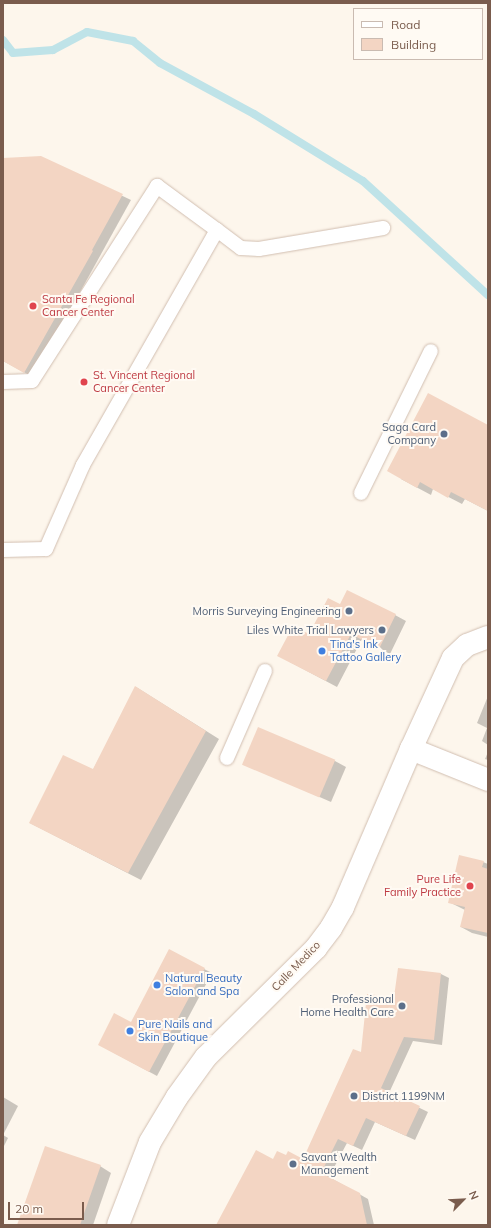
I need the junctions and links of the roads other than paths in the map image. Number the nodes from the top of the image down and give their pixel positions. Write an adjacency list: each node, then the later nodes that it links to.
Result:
1 (383, 228): 2 (lane)
2 (217, 230): 4 (lane); 6 (lane)
3 (431, 351): 5 (lane)
4 (3, 382)
5 (361, 493)
6 (3, 550)
7 (488, 637): 9 (street, Calle Medico)
8 (265, 671): 10 (lane)
9 (410, 749): 11 (street); 12 (street, Calle Medico)
10 (227, 758)
11 (488, 780)
12 (118, 1225)

